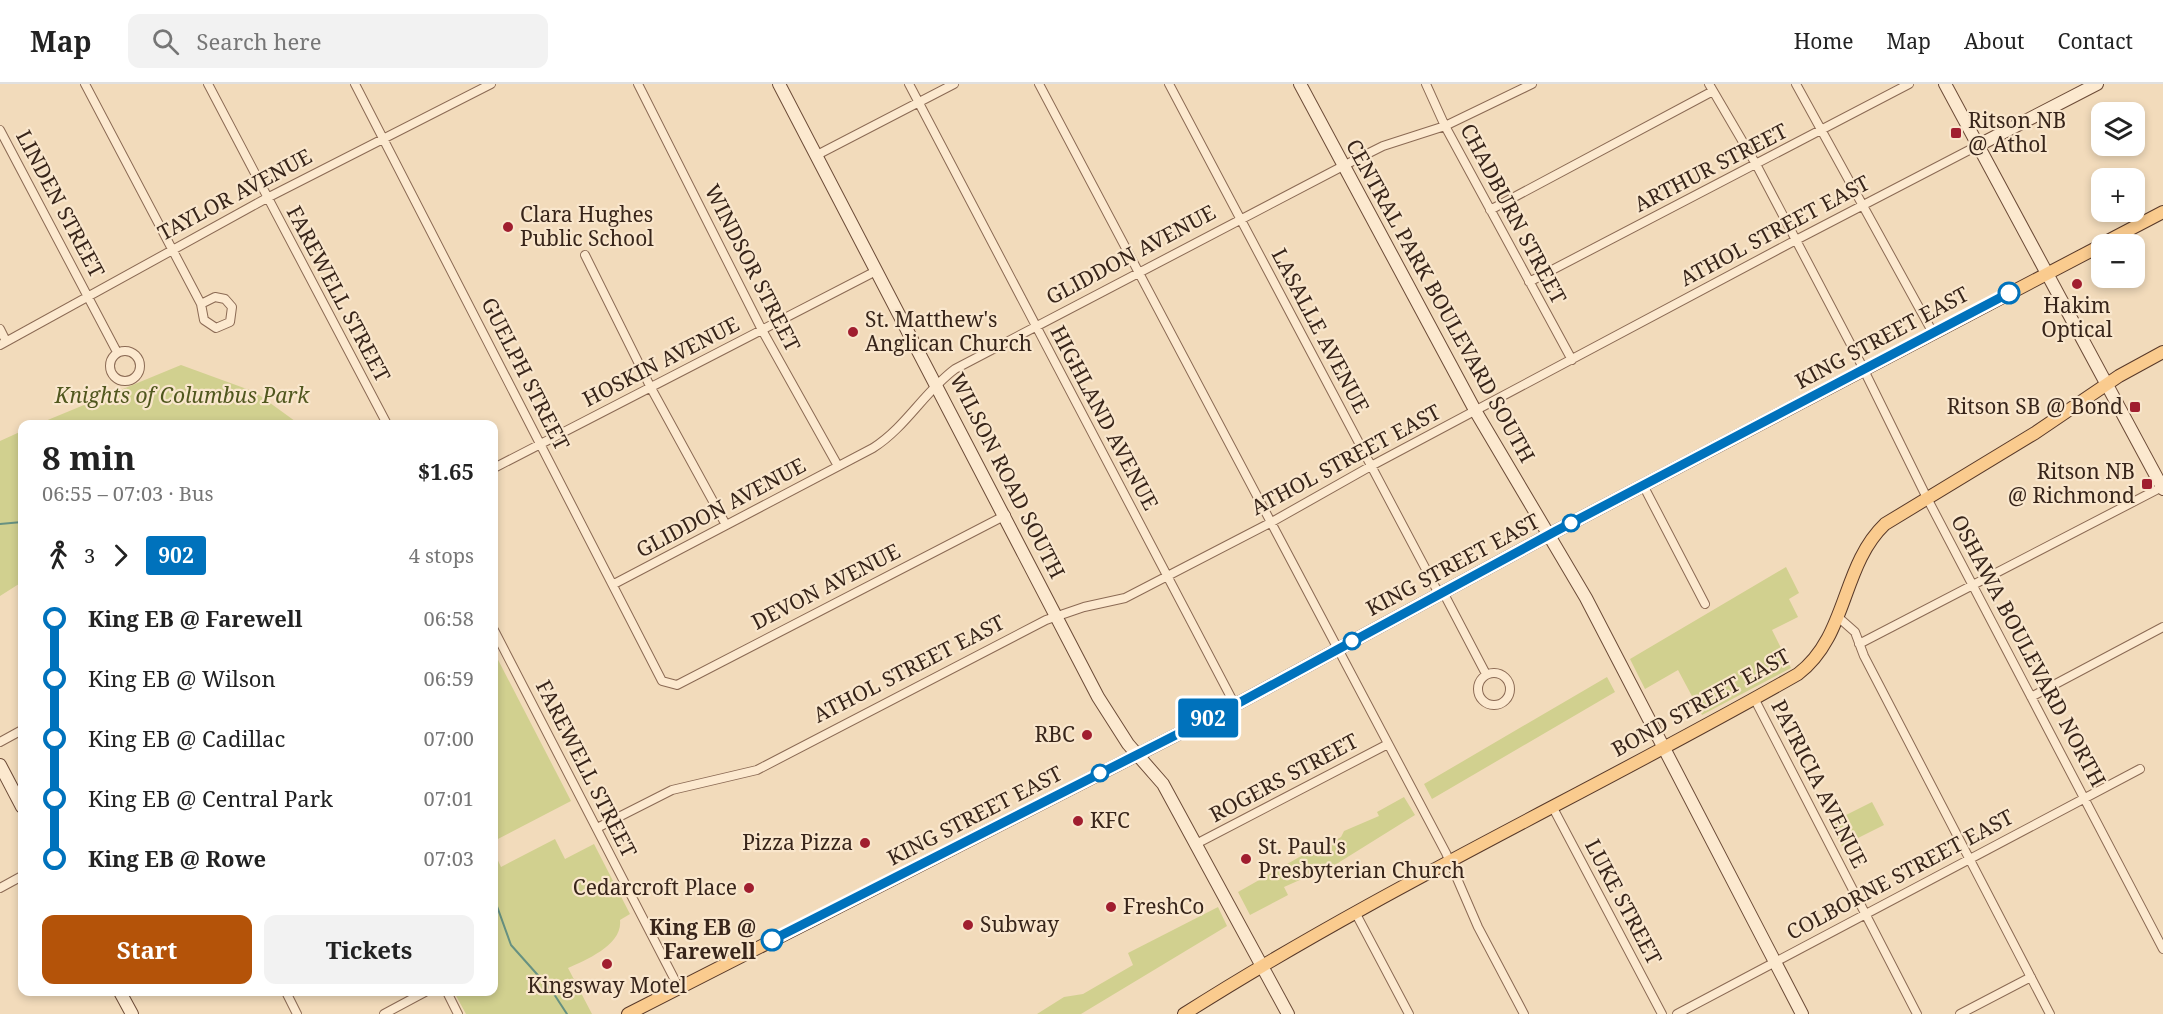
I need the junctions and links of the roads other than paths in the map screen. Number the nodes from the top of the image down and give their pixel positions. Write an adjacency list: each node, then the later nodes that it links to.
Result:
1 (85, 84): 35 (street)
2 (208, 84): 28 (street, FAREWELL STREET)
3 (355, 84): 23 (street, GUELPH STREET)
4 (490, 84): 23 (street, TAYLOR AVENUE)
5 (638, 84): 46 (street, WINDSOR STREET)
6 (779, 84): 25 (main road, WILSON ROAD SOUTH)
7 (909, 84): 19 (street, HIGHLAND AVENUE)
8 (954, 84): 19 (street)
9 (1039, 84): 39 (street)
10 (1169, 84): 32 (street, LASALLE AVENUE)
11 (1300, 84): 26 (main road, CENTRAL PARK BOULEVARD SOUTH)
12 (1426, 84): 20 (street, CHADBURN STREET)
13 (1532, 84): 20 (street, GLIDDON AVENUE)
14 (1796, 84): 22 (street)
15 (1909, 84): 22 (street, ARTHUR STREET)
16 (1945, 84): 24 (main road)
17 (2097, 84): 24 (main road, ATHOL STREET EAST)
18 (1711, 88): 27 (street, OSHAWA BOULEVARD NORTH); 30 (street)
19 (918, 102): 25 (street); 44 (street, HIGHLAND AVENUE)
20 (1445, 126): 26 (street, GLIDDON AVENUE); 30 (street, CHADBURN STREET)
21 (0, 130): 42 (street, LINDEN STREET)
22 (1822, 131): 27 (street, ARTHUR STREET); 29 (street)
23 (384, 137): 28 (street, TAYLOR AVENUE); 58 (street, GUELPH STREET)
24 (1977, 146): 29 (street, ATHOL STREET EAST); 40 (main road)
25 (817, 155): 38 (main road, WILSON ROAD SOUTH)
26 (1345, 165): 32 (street, GLIDDON AVENUE); 56 (main road, CENTRAL PARK BOULEVARD SOUTH)
27 (1757, 166): 34 (street, OSHAWA BOULEVARD NORTH); 41 (street, ARTHUR STREET)
28 (267, 198): 35 (street, TAYLOR AVENUE); 57 (street, FAREWELL STREET)
29 (1863, 207): 34 (street, ATHOL STREET EAST); 47 (street)
30 (1490, 210): 41 (street, CHADBURN STREET)
31 (2163, 212): 33 (main road, KING STREET EAST)
32 (1240, 218): 39 (street, GLIDDON AVENUE); 61 (street, LASALLE AVENUE)
33 (2122, 234)
34 (1796, 240): 51 (street, ATHOL STREET EAST); 52 (street, OSHAWA BOULEVARD NORTH)
35 (171, 249): 42 (street, TAYLOR AVENUE); 43 (street)
36 (2091, 251): 40 (main road, KING STREET EAST)
37 (585, 255): 55 (street)
38 (876, 271): 46 (street, HOSKIN AVENUE); 53 (main road, WILSON ROAD SOUTH)
39 (1137, 272): 44 (street, GLIDDON AVENUE); 66 (street)
40 (2048, 273): 47 (main road, KING STREET EAST); 54 (main road)
41 (1529, 282): 51 (street, CHADBURN STREET)
42 (88, 295): 48 (street, TAYLOR AVENUE); 49 (street, LINDEN STREET)
43 (201, 303)
44 (1036, 326): 53 (street, GLIDDON AVENUE); 69 (street, HIGHLAND AVENUE)
45 (0, 329): 48 (street)
46 (762, 330): 55 (street, HOSKIN AVENUE); 60 (street, WINDSOR STREET)
47 (1933, 333): 52 (main road, KING STREET EAST)
48 (3, 343)
49 (117, 352)
50 (2163, 352): 54 (main road, BOND STREET EAST)
51 (1572, 360): 56 (street, ATHOL STREET EAST)
52 (1863, 370): 62 (main road, KING STREET EAST); 64 (street, OSHAWA BOULEVARD NORTH)
53 (937, 384): 60 (street, GLIDDON AVENUE); 65 (main road, WILSON ROAD SOUTH)
54 (2109, 384): 63 (main road); 64 (main road, BOND STREET EAST)
55 (651, 388): 58 (street, HOSKIN AVENUE); 67 (street)
56 (1476, 412): 61 (street, ATHOL STREET EAST); 68 (main road, CENTRAL PARK BOULEVARD SOUTH)
57 (385, 420)
58 (541, 444): 59 (street, HOSKIN AVENUE); 70 (street, GUELPH STREET)
59 (498, 466)
60 (838, 466): 67 (street, GLIDDON AVENUE)
61 (1371, 466): 66 (street, ATHOL STREET EAST); 72 (street, LASALLE AVENUE)
62 (1643, 485): 68 (main road, KING STREET EAST); 73 (street)
63 (2163, 488): 71 (street)
64 (1927, 498): 71 (street, OSHAWA BOULEVARD NORTH); 75 (main road, BOND STREET EAST)
65 (1006, 514): 74 (main road, WILSON ROAD SOUTH); 81 (street, DEVON AVENUE)
66 (1270, 523): 69 (street, ATHOL STREET EAST); 79 (street)
67 (726, 525): 70 (street, GLIDDON AVENUE)
68 (1548, 536): 72 (main road, KING STREET EAST); 88 (main road, CENTRAL PARK BOULEVARD SOUTH)
69 (1167, 576): 74 (street, ATHOL STREET EAST); 84 (street, HIGHLAND AVENUE)
70 (614, 584): 81 (street, GUELPH STREET)
71 (1973, 585): 78 (street); 82 (street, OSHAWA BOULEVARD NORTH)
72 (1441, 593): 79 (main road, KING STREET EAST); 80 (street, LASALLE AVENUE)
73 (1705, 604)
74 (1057, 616): 89 (main road, WILSON ROAD SOUTH); 95 (street, ATHOL STREET EAST)
75 (1838, 617): 78 (street); 83 (main road, BOND STREET EAST)
76 (2163, 627): 82 (street)
77 (498, 638): 95 (street, FAREWELL STREET)
78 (1859, 644): 97 (street)
79 (1338, 648): 84 (main road, KING STREET EAST); 87 (street)
80 (1486, 674)
81 (662, 681)
82 (2031, 697): 92 (street, OSHAWA BOULEVARD NORTH)
83 (1754, 698): 88 (main road, BOND STREET EAST); 102 (street, PATRICIA AVENUE)
84 (1235, 705): 89 (main road, KING STREET EAST)
85 (18, 732): 86 (street)
86 (0, 742)
87 (1388, 744): 96 (street, ROGERS STREET); 98 (street)
88 (1662, 748): 94 (main road, BOND STREET EAST); 104 (main road, CENTRAL PARK BOULEVARD SOUTH)
89 (1137, 755): 96 (main road, WILSON ROAD SOUTH); 107 (main road, KING STREET EAST)
90 (0, 765): 93 (main road)
91 (2140, 769): 92 (street, COLBORNE STREET EAST)
92 (2085, 798): 97 (street, COLBORNE STREET EAST); 103 (street, OSHAWA BOULEVARD NORTH)
93 (18, 799)
94 (1552, 806): 98 (main road, BOND STREET EAST); 121 (street, LUKE STREET)
95 (597, 828): 107 (street, FAREWELL STREET)
96 (1196, 844): 105 (main road, WILSON ROAD SOUTH)
97 (1971, 858): 102 (street, COLBORNE STREET EAST); 106 (street)
98 (1450, 863): 101 (main road, BOND STREET EAST); 120 (street)
99 (18, 878): 100 (street)
100 (0, 888)
101 (1355, 912): 105 (main road, BOND STREET EAST); 119 (street)
102 (1865, 912): 104 (street, COLBORNE STREET EAST); 124 (street, PATRICIA AVENUE)
103 (2163, 949)
104 (1776, 962): 122 (street, COLBORNE STREET EAST); 123 (main road, CENTRAL PARK BOULEVARD SOUTH)
105 (1262, 964): 117 (main road, BOND STREET EAST); 118 (main road, WILSON ROAD SOUTH)
106 (2031, 977): 125 (street); 126 (street)
107 (679, 988): 116 (main road, KING STREET EAST)
108 (122, 996): 112 (main road)
109 (288, 996): 113 (street)
110 (418, 996): 114 (street)
111 (449, 996): 115 (street)
112 (132, 1014)
113 (297, 1014)
114 (384, 1014)
115 (458, 1014)
116 (628, 1014)
117 (1184, 1014)
118 (1288, 1014)
119 (1409, 1014)
120 (1524, 1014)
121 (1662, 1014)
122 (1677, 1014)
123 (1802, 1014)
124 (1917, 1014)
125 (1960, 1014)
126 (2050, 1014)

